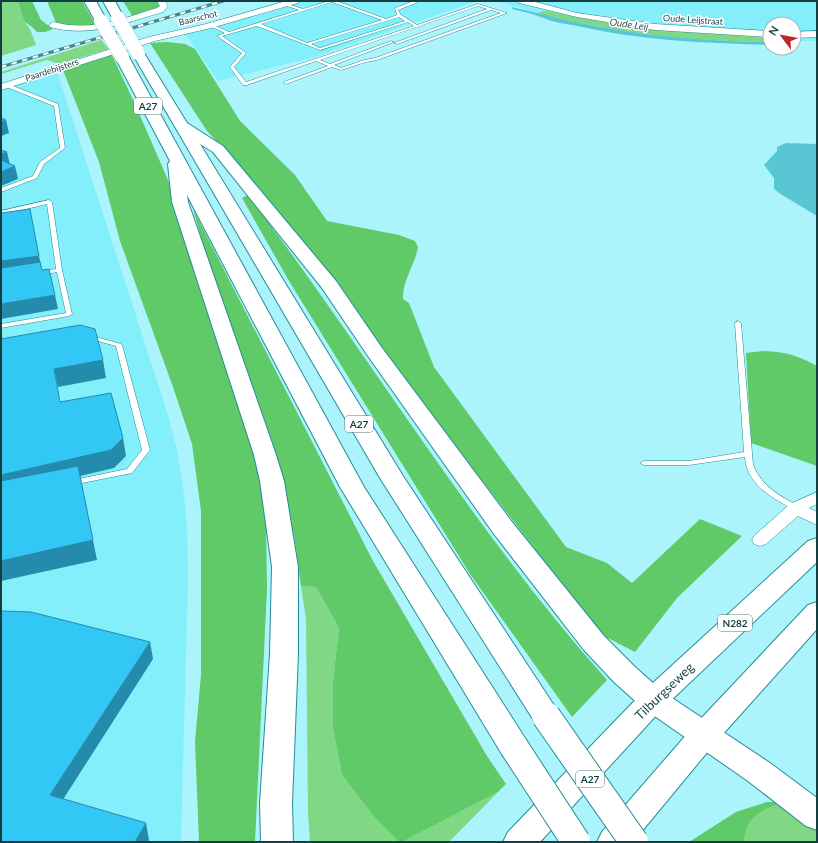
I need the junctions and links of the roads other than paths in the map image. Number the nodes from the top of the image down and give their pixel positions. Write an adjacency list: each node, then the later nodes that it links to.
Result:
1 (90, 1): 37 (main road, A27, bridge)
2 (109, 1): 36 (main road, A27, bridge)
3 (161, 1): 15 (street)
4 (295, 1): 8 (street, Baarschot)
5 (333, 1): 10 (lane); 12 (lane)
6 (412, 1): 11 (lane)
7 (522, 1): 20 (street, Oude Leijstraat)
8 (285, 4): 10 (lane); 16 (street, Baarschot)
9 (491, 9): 17 (lane); 22 (lane); 25 (lane)
10 (303, 10): 14 (lane)
11 (399, 16): 12 (lane); 13 (lane)
12 (385, 20): 28 (lane)
13 (408, 21): 17 (lane); 26 (lane)
14 (256, 24): 19 (lane); 28 (lane)
15 (52, 25)
16 (210, 25): 19 (lane); 31 (street, Baarschot)
17 (417, 26): 18 (lane)
18 (403, 30): 22 (lane); 24 (lane)
19 (229, 33): 32 (lane)
20 (762, 34)
21 (817, 34): 23 (street)
22 (418, 35): 25 (lane); 27 (lane)
23 (802, 35)
24 (381, 38): 27 (lane); 29 (lane)
25 (431, 40): 30 (lane)
26 (339, 43): 28 (lane); 29 (lane)
27 (394, 43): 30 (lane); 33 (lane)
28 (307, 44)
29 (351, 48): 32 (lane)
30 (408, 48): 33 (lane)
31 (104, 53): 35 (street, Paardebijsters)
32 (316, 60): 33 (lane)
33 (331, 65): 34 (lane)
34 (286, 83)
35 (3, 86): 38 (lane)
36 (182, 126): 54 (main road, A27); 61 (main road, A27, bridge)
37 (175, 155): 57 (main road, A27); 59 (main road, A27, bridge)
38 (1, 190)
39 (1, 214): 40 (lane)
40 (59, 270): 41 (lane); 43 (lane)
41 (37, 274)
42 (738, 323): 45 (lane)
43 (1, 326)
44 (79, 338): 47 (lane)
45 (748, 454): 46 (lane); 49 (lane)
46 (644, 463)
47 (61, 485)
48 (817, 497): 49 (street)
49 (796, 508): 50 (street); 51 (street)
50 (817, 519)
51 (760, 540)
52 (817, 547): 54 (main road, Tilburgseweg / N282)
53 (817, 612): 55 (main road)
54 (653, 700): 55 (main road); 58 (main road, Tilburgseweg)
55 (704, 735): 56 (main road); 60 (main road)
56 (817, 816)
57 (277, 842)
58 (519, 842)
59 (576, 842)
60 (613, 842)
61 (634, 842)

